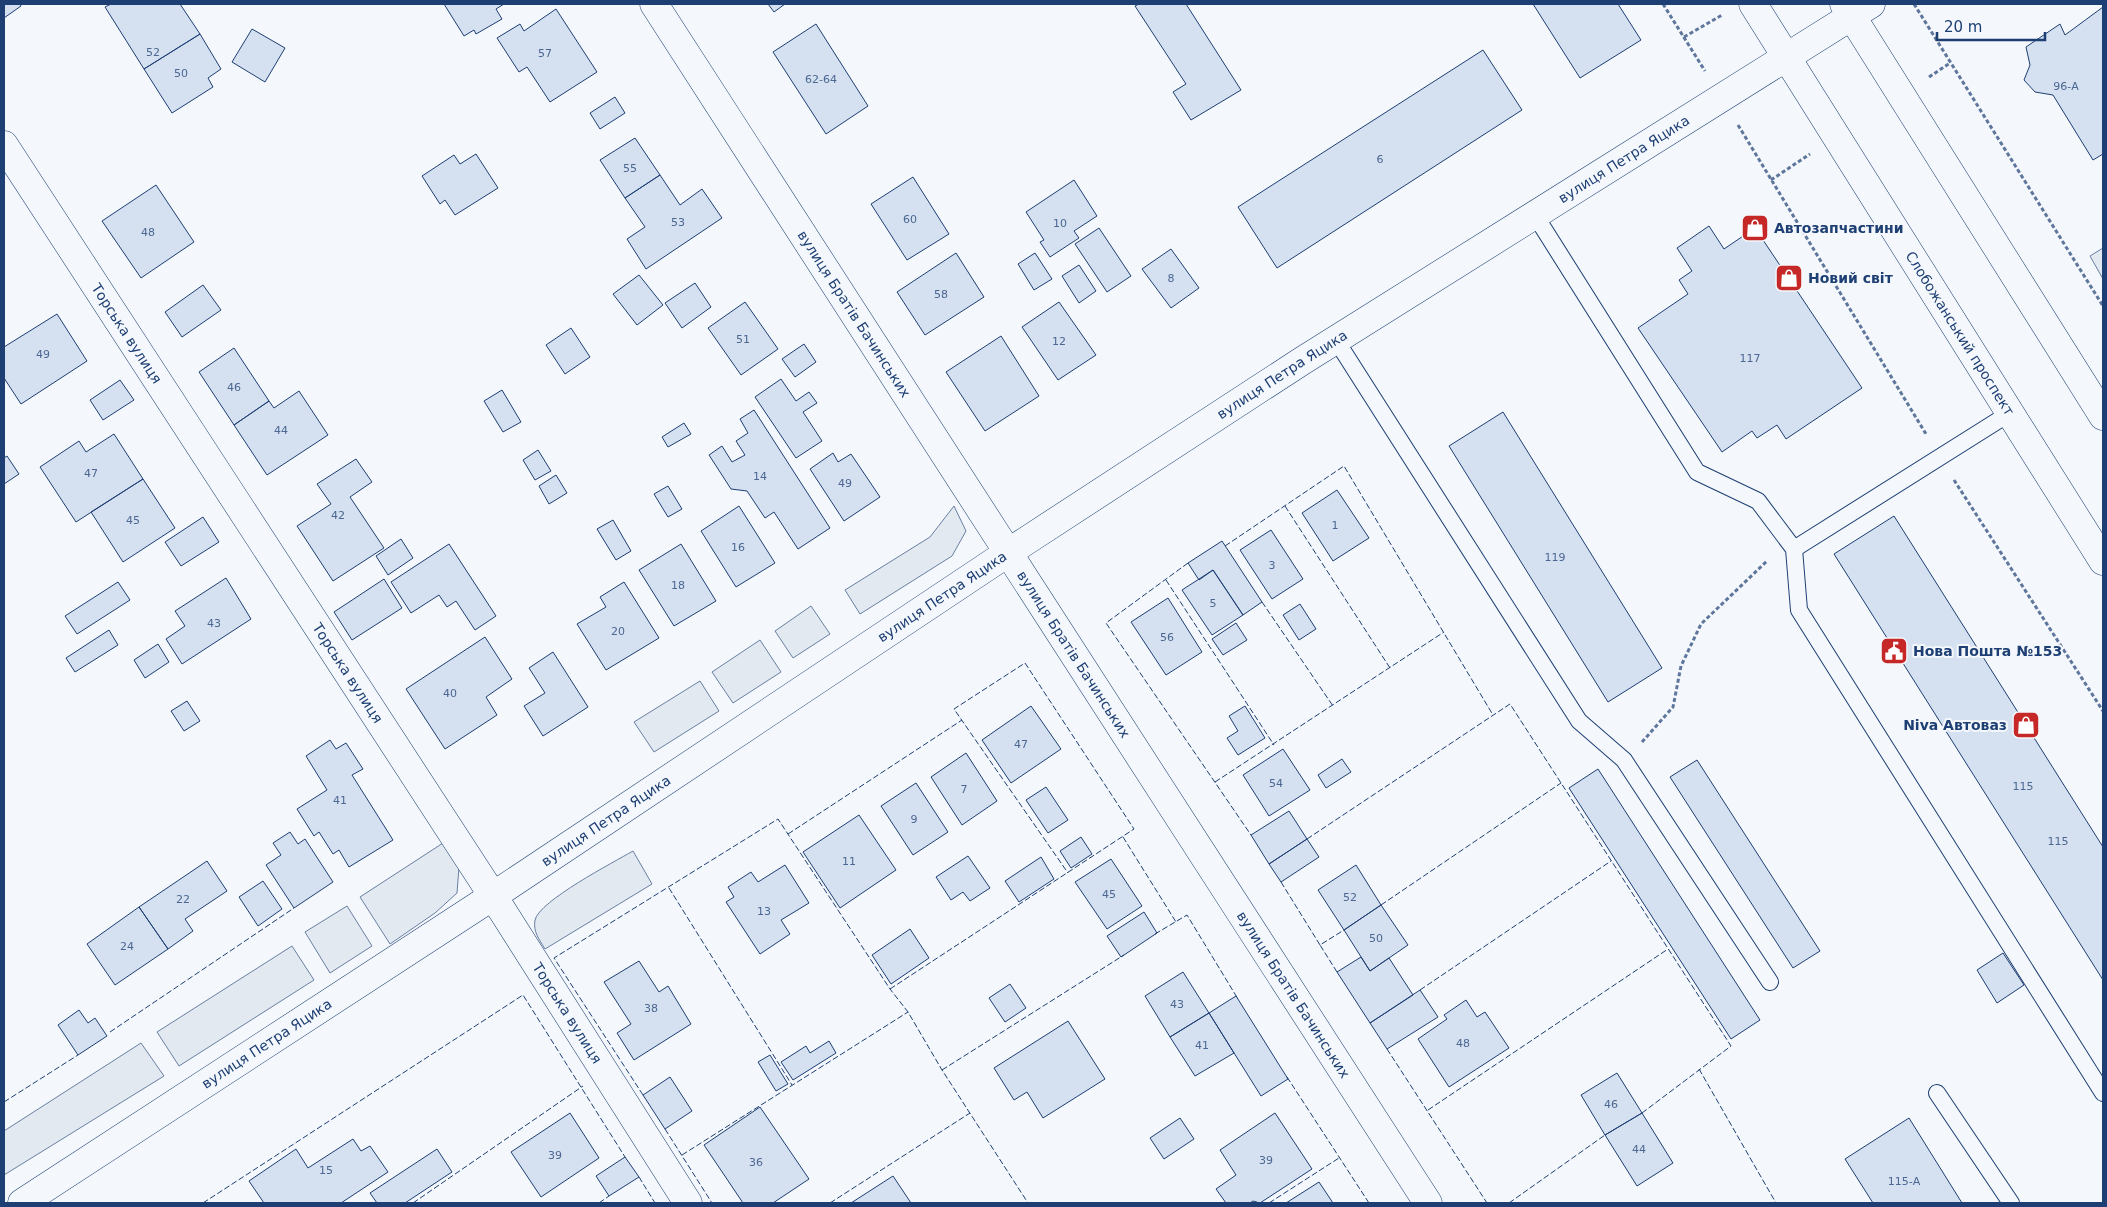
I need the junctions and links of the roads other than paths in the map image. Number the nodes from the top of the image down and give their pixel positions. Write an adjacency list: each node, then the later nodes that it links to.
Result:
1 (654, 4): 11 (street, вулиця Братів Бачинських)
2 (1753, 4): 4 (street, Слобожанський проспект)
3 (1855, 8): 4 (street, вулиця Петра Яцика); 9 (street)
4 (1787, 56): 6 (street, вулиця Петра Яцика); 8 (street, Слобожанський проспект)
5 (4, 145): 13 (street, Торська вулиця)
6 (1535, 215): 7 (street, вулиця Петра Яцика); 10 (lane)
7 (1336, 340): 11 (street, вулиця Петра Яцика); 14 (lane)
8 (2010, 413): 10 (lane); 12 (street, Слобожанський проспект)
9 (2103, 416)
10 (1791, 546): 16 (lane)
11 (1009, 552): 13 (street, вулиця Петра Яцика); 19 (street, вулиця Братів Бачинських)
12 (2103, 561)
13 (493, 896): 17 (street, вулиця Петра Яцика); 18 (street, Торська вулиця)
14 (1770, 982)
15 (1937, 1093): 20 (lane)
16 (2103, 1093)
17 (22, 1203)
18 (688, 1203)
19 (1428, 1203)
20 (2011, 1203)

